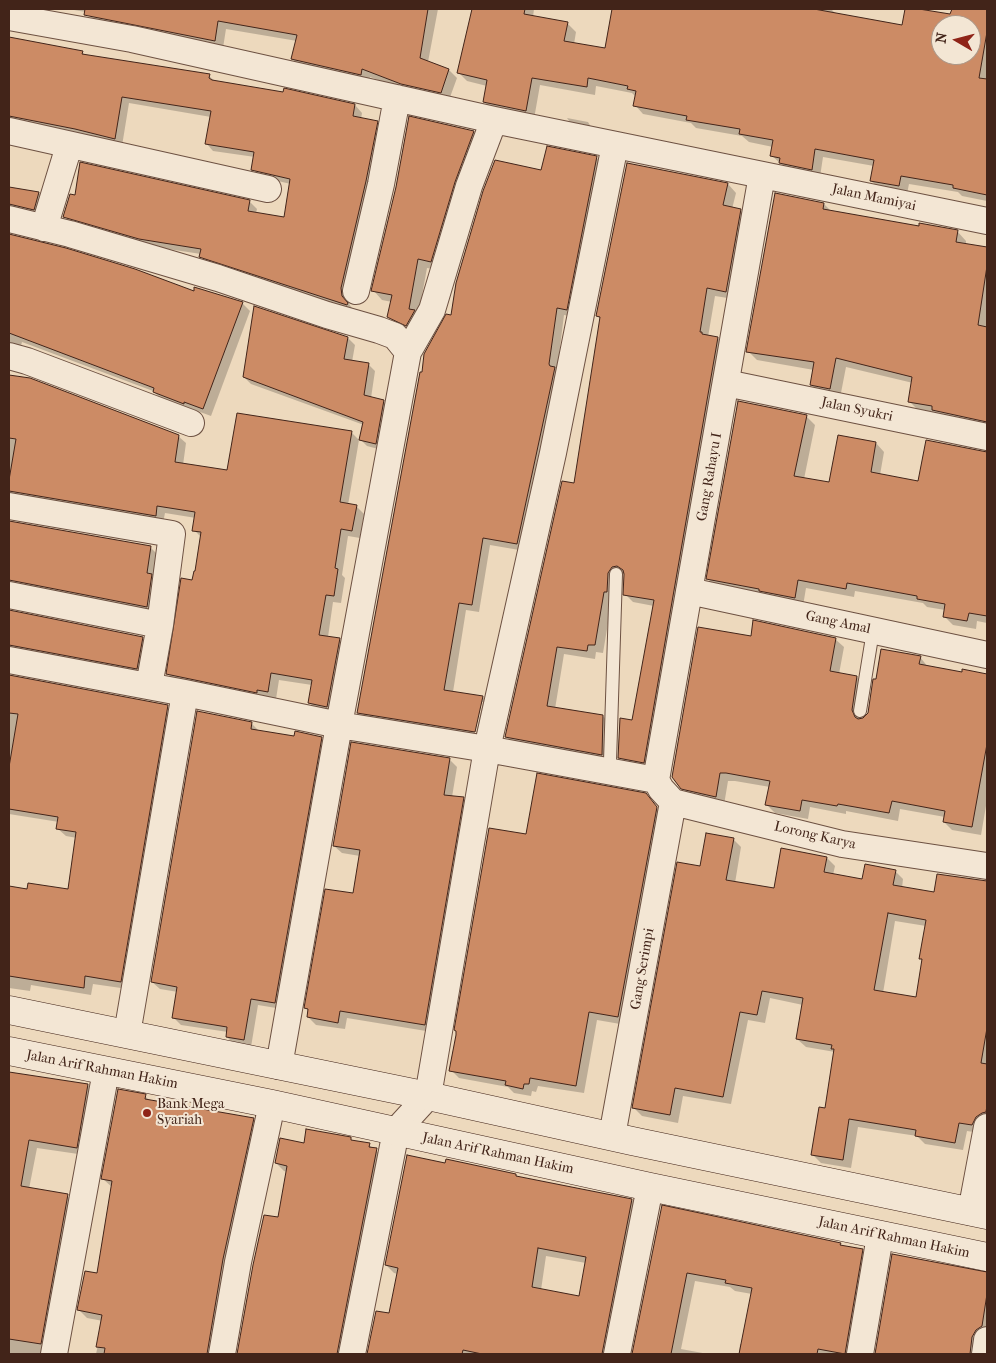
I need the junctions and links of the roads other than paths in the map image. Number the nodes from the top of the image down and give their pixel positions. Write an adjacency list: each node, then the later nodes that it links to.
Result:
1 (9, 17): 2 (street, Jalan Mamiyai)
2 (397, 98): 3 (street, Jalan Mamiyai); 12 (street)
3 (494, 120): 5 (street, Jalan Mamiyai); 13 (street)
4 (9, 132): 6 (street)
5 (615, 145): 7 (street, Jalan Mamiyai); 30 (street)
6 (69, 146): 8 (street); 11 (street)
7 (762, 175): 10 (street, Jalan Mamiyai); 15 (street, Gang Rahayu I)
8 (268, 189)
9 (9, 219): 11 (street)
10 (987, 220)
11 (44, 228): 13 (street)
12 (356, 291)
13 (408, 352): 29 (street)
14 (9, 356): 16 (street)
15 (726, 383): 17 (street, Jalan Syukri); 20 (street, Gang Rahayu I)
16 (191, 423)
17 (987, 436)
18 (9, 506): 22 (street)
19 (616, 574): 31 (lane)
20 (689, 591): 23 (street, Gang Amal); 32 (street, Gang Rahayu I)
21 (9, 595): 22 (street)
22 (160, 625): 26 (street)
23 (873, 630): 24 (street, Gang Amal); 28 (lane)
24 (987, 655)
25 (9, 660): 26 (street)
26 (149, 686): 27 (street)
27 (185, 693): 29 (street); 36 (street)
28 (860, 711)
29 (339, 726): 30 (street); 38 (street)
30 (487, 749): 31 (street); 40 (street)
31 (608, 772): 32 (street)
32 (656, 780): 33 (street)
33 (674, 802): 34 (street, Lorong Karya); 44 (street, Gang Serimpi)
34 (987, 866)
35 (9, 1010): 36 (main road)
36 (128, 1034): 38 (main road)
37 (9, 1051): 39 (main road, Jalan Arif Rahman Hakim)
38 (279, 1066): 40 (main road)
39 (106, 1071): 41 (main road, Jalan Arif Rahman Hakim); 50 (street)
40 (428, 1096): 43 (street); 44 (main road)
41 (272, 1104): 43 (main road, Jalan Arif Rahman Hakim); 51 (street)
42 (987, 1128): 46 (street)
43 (396, 1132): 45 (main road, Jalan Arif Rahman Hakim); 52 (street)
44 (612, 1136): 46 (main road)
45 (650, 1187): 47 (main road, Jalan Arif Rahman Hakim); 53 (street)
46 (979, 1213)
47 (880, 1236): 48 (main road, Jalan Arif Rahman Hakim); 54 (street)
48 (987, 1257)
49 (987, 1340): 55 (street)
50 (54, 1354)
51 (222, 1354)
52 (352, 1354)
53 (617, 1354)
54 (860, 1354)
55 (985, 1354)

